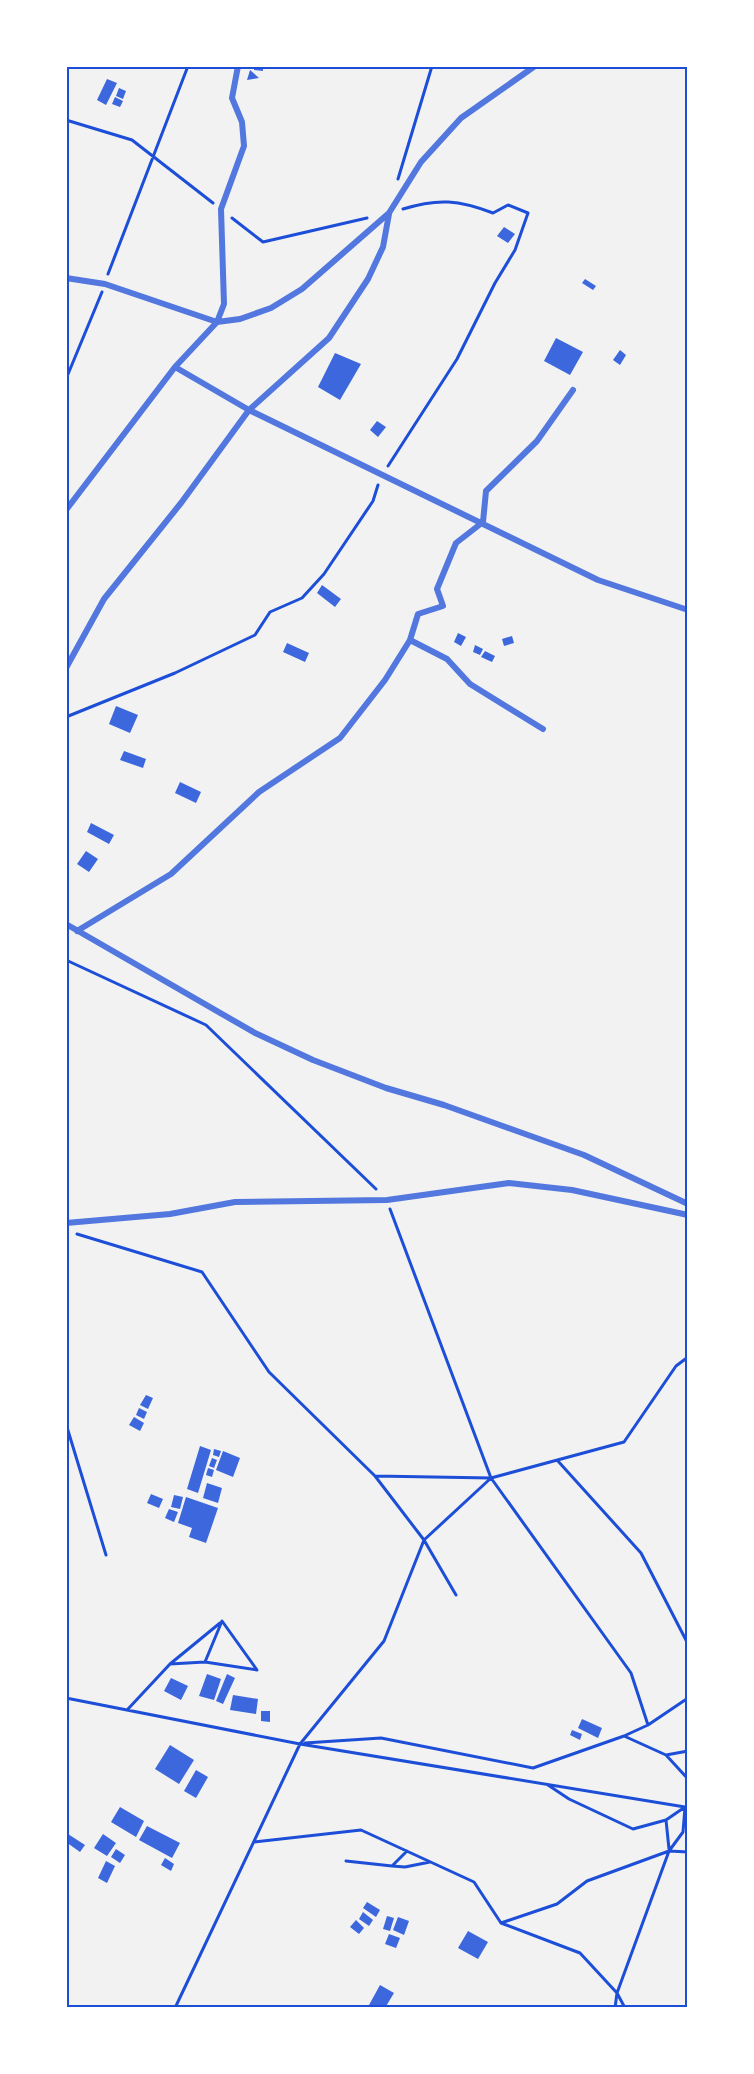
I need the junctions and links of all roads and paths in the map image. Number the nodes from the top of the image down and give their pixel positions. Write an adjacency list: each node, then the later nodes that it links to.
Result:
1 (188, 66): 8 (path)
2 (238, 66): 9 (street)
3 (432, 66): 5 (path)
4 (536, 66): 6 (street)
5 (397, 182)
6 (389, 213): 9 (street); 13 (street)
7 (66, 279): 8 (street)
8 (105, 284): 9 (street); 11 (path)
9 (217, 322): 10 (street)
10 (175, 367): 13 (street); 14 (street)
11 (66, 379)
12 (573, 390): 15 (street)
13 (249, 410): 15 (street); 18 (street)
14 (66, 510)
15 (483, 522): 16 (street); 17 (street)
16 (688, 610)
17 (410, 640): 19 (street); 21 (street)
18 (66, 668)
19 (543, 729)
20 (66, 924): 21 (street)
21 (77, 931): 24 (street)
22 (66, 960): 23 (path)
23 (387, 1200): 25 (street); 26 (street); 32 (path)
24 (688, 1204)
25 (688, 1215)
26 (66, 1223)
27 (66, 1230): 31 (path)
28 (688, 1358): 30 (path)
29 (66, 1424): 34 (path)
30 (557, 1460): 32 (path); 37 (path)
31 (375, 1476): 32 (path); 33 (path)
32 (491, 1478): 33 (path); 43 (path)
33 (424, 1540): 35 (path); 45 (path)
34 (106, 1555)
35 (456, 1595)
36 (222, 1621): 38 (path); 38 (path); 39 (path)
37 (688, 1644)
38 (205, 1662): 39 (path)
39 (170, 1664): 42 (path)
40 (66, 1698): 42 (path)
41 (688, 1698): 43 (path)
42 (128, 1709): 45 (path)
43 (648, 1725): 44 (path)
44 (624, 1736): 45 (path); 47 (path)
45 (300, 1744): 49 (path); 52 (path)
46 (688, 1751): 47 (path)
47 (666, 1755): 48 (path)
48 (688, 1779)
49 (547, 1784): 50 (path); 51 (path)
50 (685, 1807): 51 (path); 54 (path)
51 (666, 1820): 54 (path)
52 (254, 1842): 53 (path); 61 (path)
53 (407, 1851): 57 (path); 58 (path)
54 (669, 1851): 55 (path); 59 (path); 60 (path)
55 (688, 1852)
56 (345, 1861): 58 (path)
57 (431, 1862): 58 (path); 59 (path)
58 (392, 1866)
59 (501, 1923): 60 (path)
60 (617, 1993): 62 (path); 63 (path)
61 (175, 2008)
62 (615, 2008)
63 (625, 2008)

